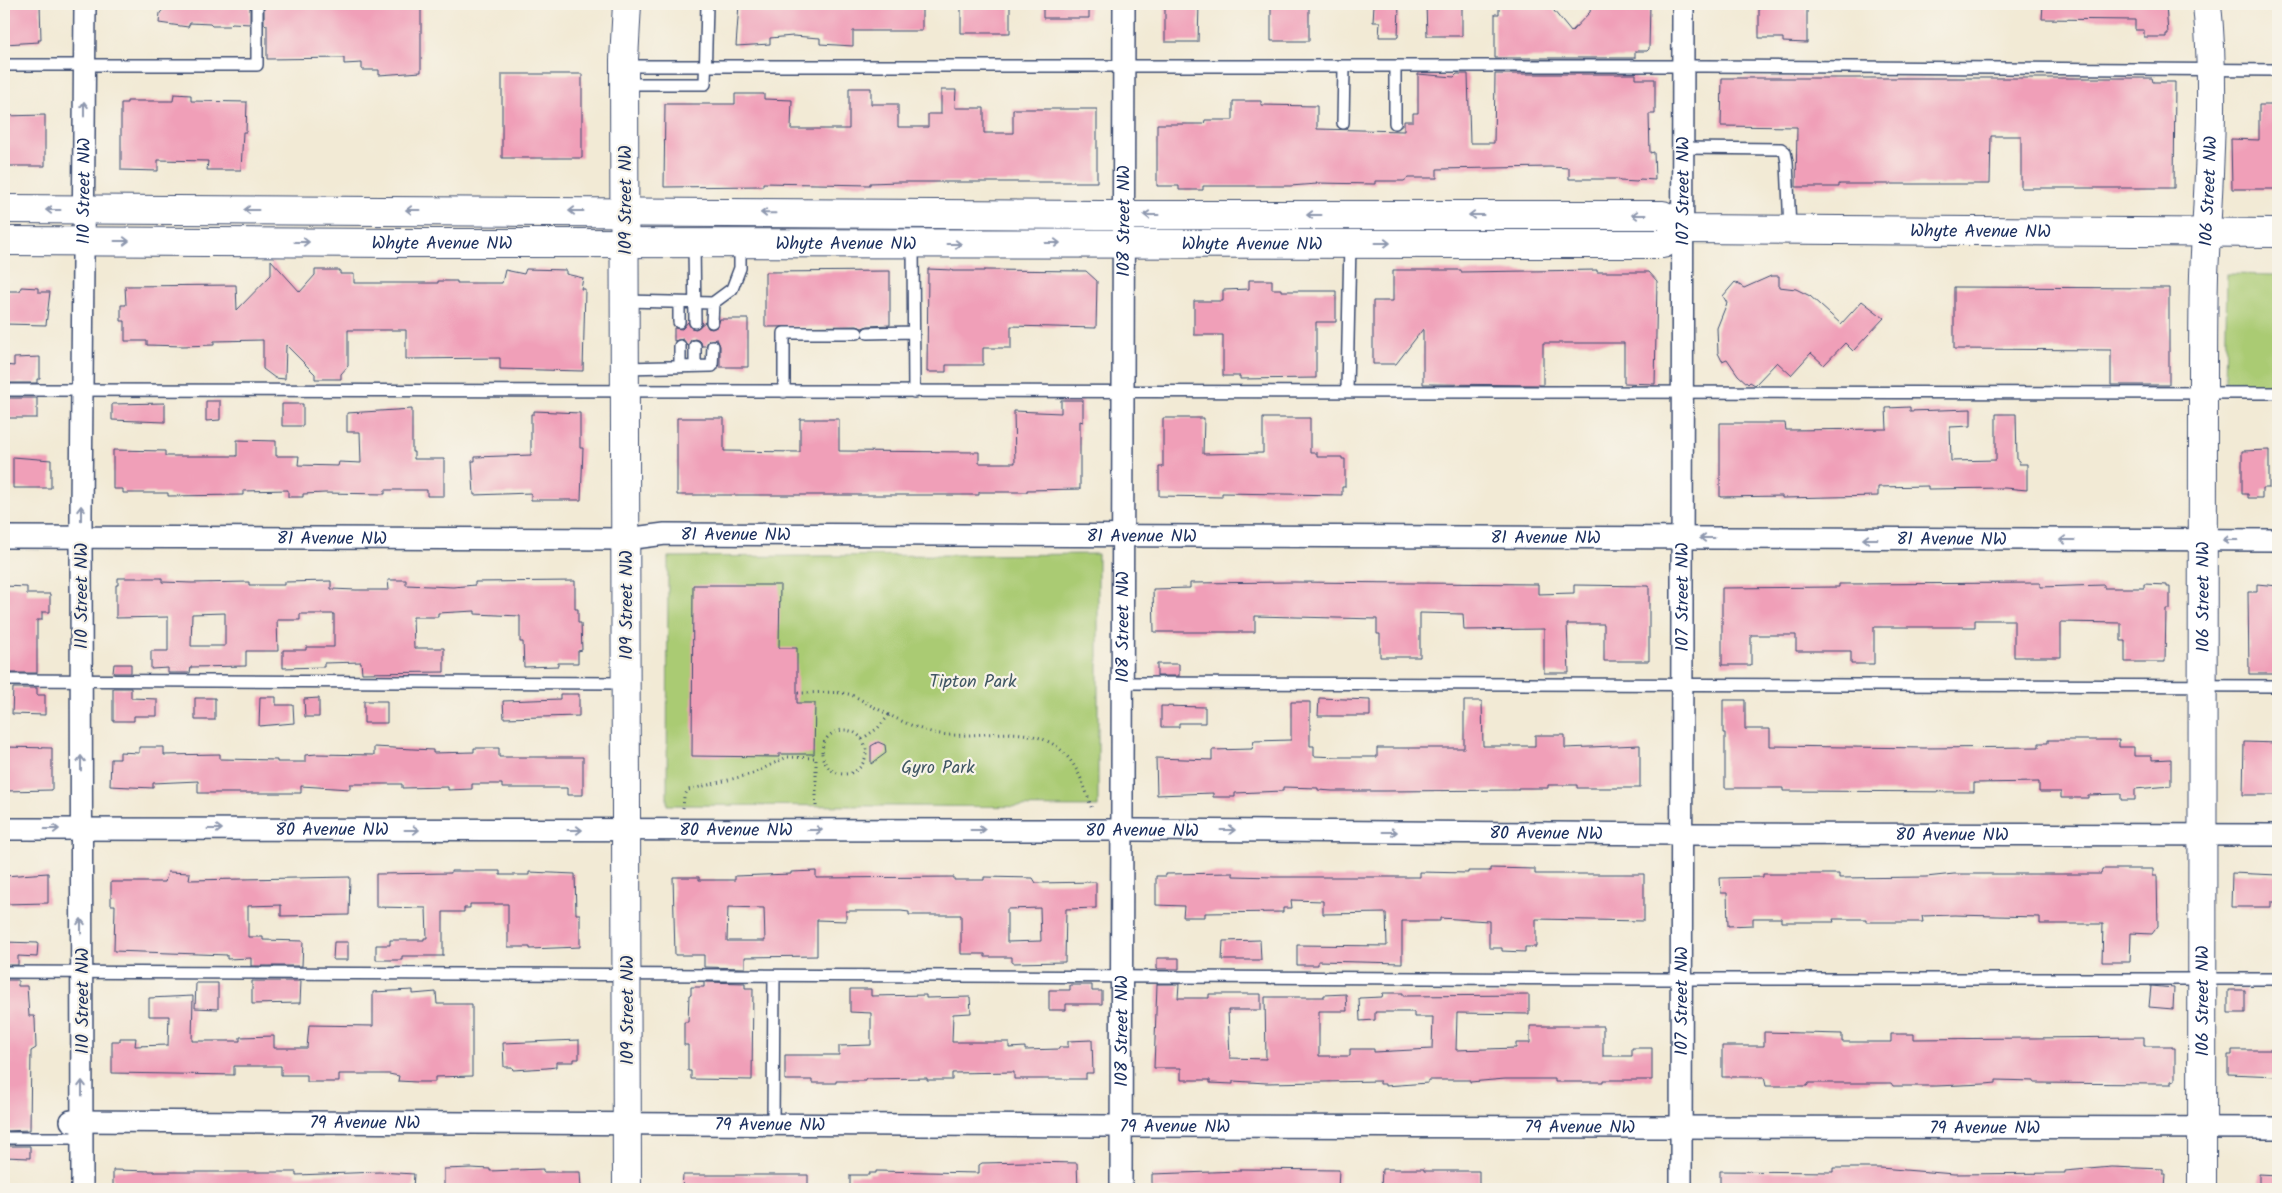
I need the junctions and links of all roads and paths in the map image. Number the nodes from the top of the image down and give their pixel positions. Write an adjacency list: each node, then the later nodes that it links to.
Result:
1 (85, 4): 9 (street, 110 Street NW)
2 (257, 4): 9 (lane)
3 (707, 4): 10 (lane)
4 (1124, 4): 11 (street, 108 Street NW)
5 (1684, 4): 12 (street, 107 Street NW)
6 (2207, 4): 15 (main road, 106 Street NW)
7 (625, 9): 17 (main road, 109 Street NW)
8 (4, 65): 9 (lane)
9 (84, 65): 22 (street, 110 Street NW, one-way to 9)
10 (705, 65): 11 (lane); 17 (lane); 17 (lane)
11 (1124, 66): 13 (lane); 24 (street, 108 Street NW)
12 (1683, 66): 14 (lane); 15 (lane); 20 (street, 107 Street NW)
13 (1344, 67): 14 (lane); 18 (lane)
14 (1395, 67): 19 (lane)
15 (2212, 69): 16 (lane); 28 (main road, 106 Street NW)
16 (2278, 70)
17 (624, 75): 23 (main road, 109 Street NW)
18 (1343, 123)
19 (1395, 123)
20 (1683, 148): 26 (street, 107 Street NW); 27 (lane)
21 (4, 209): 22 (main road, Whyte Avenue NW, one-way to 21)
22 (83, 210): 23 (main road, Whyte Avenue NW, one-way to 22); 31 (street, 110 Street NW)
23 (625, 211): 24 (main road, Whyte Avenue NW, one-way to 23); 32 (main road, 109 Street NW)
24 (1124, 215): 25 (main road, Whyte Avenue NW, one-way to 24); 34 (street, 108 Street NW)
25 (1350, 229): 26 (main road, Whyte Avenue NW); 34 (main road, Whyte Avenue NW); 54 (lane)
26 (1683, 229): 27 (main road, Whyte Avenue NW); 57 (street, 107 Street NW)
27 (1790, 230): 28 (main road, Whyte Avenue NW)
28 (2207, 233): 29 (main road, Whyte Avenue NW); 58 (main road, 106 Street NW)
29 (2278, 233)
30 (4, 241): 31 (main road, Whyte Avenue NW)
31 (83, 241): 32 (main road, Whyte Avenue NW, one-way to 32); 52 (street, 110 Street NW)
32 (625, 243): 33 (main road, Whyte Avenue NW); 37 (main road, 109 Street NW)
33 (694, 243): 35 (main road, Whyte Avenue NW); 39 (lane)
34 (1124, 243): 36 (main road, Whyte Avenue NW, one-way to 34); 53 (street, 108 Street NW)
35 (740, 244): 36 (main road, Whyte Avenue NW); 40 (lane)
36 (913, 244): 44 (lane)
37 (625, 301): 38 (lane); 50 (main road, 109 Street NW)
38 (679, 303): 39 (lane); 41 (lane)
39 (694, 303): 40 (lane); 42 (lane)
40 (713, 303): 43 (lane)
41 (679, 322)
42 (695, 322)
43 (712, 322)
44 (914, 332): 55 (lane); 56 (lane)
45 (680, 346): 48 (lane)
46 (695, 346): 49 (lane)
47 (713, 346): 49 (lane)
48 (680, 366): 49 (lane); 50 (lane)
49 (695, 366)
50 (625, 380): 52 (lane); 55 (lane); 64 (main road, 109 Street NW)
51 (4, 390): 52 (lane)
52 (81, 390): 62 (street, 110 Street NW, one-way to 52)
53 (1123, 391): 54 (lane); 56 (lane); 60 (street, 108 Street NW)
54 (1347, 391): 57 (lane)
55 (784, 392): 56 (lane)
56 (914, 392)
57 (1683, 392): 58 (lane); 63 (street, 107 Street NW)
58 (2203, 393): 59 (lane); 65 (main road, 106 Street NW)
59 (2278, 393)
60 (1123, 536): 63 (street, 81 Avenue NW); 64 (street, 81 Avenue NW); 70 (street, 108 Street NW)
61 (4, 537): 62 (street, 81 Avenue NW)
62 (80, 537): 64 (street, 81 Avenue NW); 68 (street, 110 Street NW)
63 (1683, 538): 65 (street, 81 Avenue NW, one-way to 63); 71 (street, 107 Street NW)
64 (626, 539): 69 (main road, 109 Street NW)
65 (2202, 540): 66 (street, 81 Avenue NW, one-way to 65); 72 (main road, 106 Street NW)
66 (2278, 540)
67 (4, 680): 68 (lane)
68 (80, 680): 69 (lane); 83 (street, 110 Street NW, one-way to 68)
69 (625, 683): 84 (main road, 109 Street NW)
70 (1122, 683): 71 (lane); 85 (street, 108 Street NW)
71 (1682, 686): 72 (lane); 86 (street, 107 Street NW)
72 (2203, 686): 73 (lane); 87 (main road, 106 Street NW)
73 (2278, 686)
74 (798, 693): 75 (path)
75 (889, 715): 76 (path); 81 (path)
76 (862, 740): 78 (path); 78 (path)
77 (816, 758): 78 (path); 79 (path); 80 (path)
78 (824, 758)
79 (683, 808)
80 (816, 809)
81 (1092, 810)
82 (4, 829): 83 (street, 80 Avenue NW, one-way to 83)
83 (81, 829): 84 (street, 80 Avenue NW, one-way to 84); 90 (street, 110 Street NW, one-way to 83)
84 (626, 830): 85 (street, 80 Avenue NW, one-way to 85); 91 (main road, 109 Street NW)
85 (1122, 830): 86 (street, 80 Avenue NW, one-way to 86); 93 (street, 108 Street NW)
86 (1682, 834): 87 (street, 80 Avenue NW); 94 (street, 107 Street NW)
87 (2203, 835): 88 (street, 80 Avenue NW); 95 (main road, 106 Street NW)
88 (2278, 835)
89 (4, 972): 90 (lane)
90 (82, 972): 91 (lane); 99 (street, 110 Street NW, one-way to 90)
91 (627, 975): 92 (lane); 97 (main road, 109 Street NW)
92 (774, 976): 93 (lane); 98 (lane)
93 (1120, 977): 94 (lane); 100 (street, 108 Street NW)
94 (1681, 979): 95 (lane); 101 (street, 107 Street NW)
95 (2203, 979): 96 (lane); 102 (main road, 106 Street NW)
96 (2278, 979)
97 (627, 1124): 98 (street, 79 Avenue NW); 99 (street, 79 Avenue NW); 106 (main road, 109 Street NW)
98 (774, 1124): 100 (street, 79 Avenue NW)
99 (79, 1126): 104 (lane); 105 (street, 110 Street NW)
100 (1121, 1126): 101 (street, 79 Avenue NW); 107 (street, 108 Street NW)
101 (1681, 1127): 102 (street, 79 Avenue NW); 108 (street, 107 Street NW)
102 (2202, 1128): 103 (street, 79 Avenue NW); 109 (main road, 106 Street NW)
103 (2278, 1128)
104 (4, 1138)
105 (82, 1189)
106 (626, 1189)
107 (1121, 1189)
108 (1681, 1189)
109 (2202, 1189)

